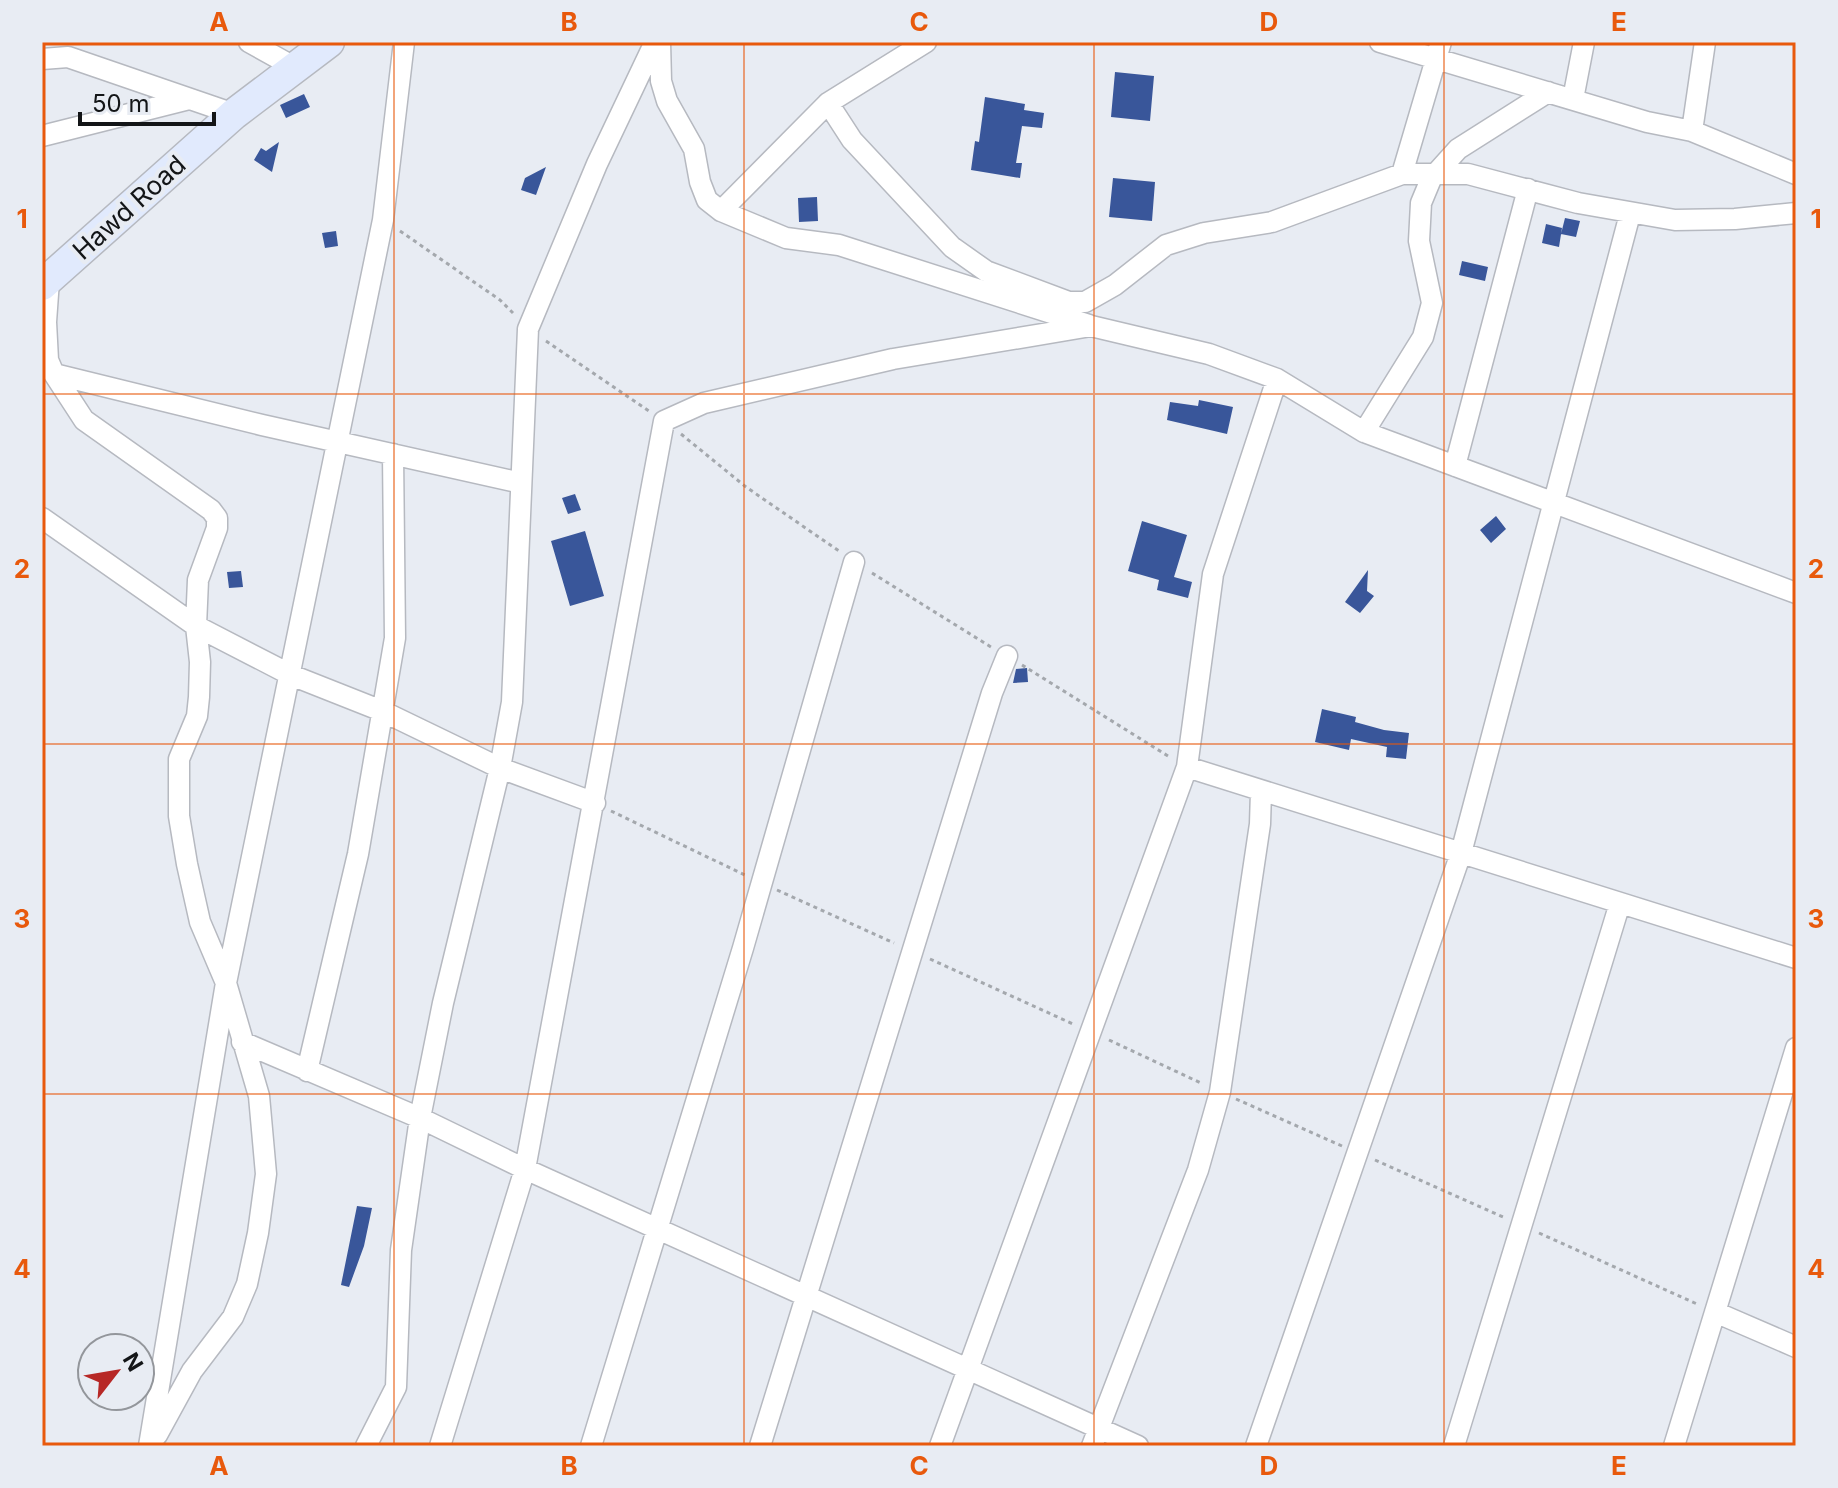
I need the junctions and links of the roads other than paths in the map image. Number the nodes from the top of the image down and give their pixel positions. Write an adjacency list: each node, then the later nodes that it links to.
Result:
1 (249, 42): 11 (street)
2 (329, 42): 11 (main road, Hawd Road)
3 (404, 42): 31 (street)
4 (657, 42): 23 (street); 34 (street)
5 (926, 42): 15 (street)
6 (1380, 42): 9 (street)
7 (1584, 42): 14 (street)
8 (1705, 42): 17 (street)
9 (1439, 50): 12 (street); 19 (street)
10 (42, 59): 13 (street)
11 (294, 67): 16 (main road, Hawd Road)
12 (1548, 92): 14 (street); 20 (street)
13 (189, 99): 16 (street); 18 (street)
14 (1573, 99): 17 (street)
15 (828, 103): 19 (street); 23 (street)
16 (234, 114): 26 (main road, Hawd Road)
17 (1692, 131): 21 (street)
18 (42, 136)
19 (1402, 174): 20 (street)
20 (1435, 174): 22 (street); 30 (street)
21 (1796, 174)
22 (1528, 189): 25 (street); 33 (street)
23 (721, 211): 27 (street)
24 (1796, 213): 25 (street)
25 (1630, 214): 35 (street)
26 (46, 282): 28 (street)
27 (1091, 326): 29 (street); 46 (street)
28 (54, 374): 31 (street); 39 (street)
29 (1277, 379): 30 (street); 43 (street)
30 (1364, 432): 33 (street)
31 (339, 441): 32 (street); 41 (street)
32 (393, 454): 34 (street); 42 (street)
33 (1455, 466): 35 (street)
34 (521, 483): 44 (street)
35 (1554, 502): 38 (street); 47 (street)
36 (42, 518): 39 (street)
37 (854, 562): 56 (street)
38 (1796, 593)
39 (196, 626): 41 (street); 50 (street)
40 (1007, 656): 57 (street)
41 (291, 675): 42 (street); 50 (street)
42 (382, 711): 44 (street); 53 (street)
43 (1187, 767): 45 (street); 60 (street)
44 (500, 768): 46 (street); 54 (street)
45 (1261, 791): 47 (street); 61 (street)
46 (595, 803): 55 (street)
47 (1461, 853): 48 (street); 69 (street)
48 (1620, 903): 49 (street); 70 (street)
49 (1796, 958)
50 (226, 983): 51 (street); 62 (street)
51 (242, 1042): 53 (street); 62 (street)
52 (1796, 1048): 58 (street)
53 (307, 1071): 54 (street)
54 (420, 1118): 55 (street); 63 (street)
55 (525, 1169): 56 (street); 64 (street)
56 (657, 1229): 57 (street); 65 (street)
57 (806, 1296): 60 (street); 66 (street)
58 (1715, 1312): 59 (street); 71 (street)
59 (1796, 1347)
60 (968, 1369): 61 (street); 67 (street)
61 (1095, 1437): 68 (street)
62 (150, 1446)
63 (366, 1446)
64 (440, 1446)
65 (591, 1446)
66 (760, 1446)
67 (940, 1446)
68 (1138, 1446)
69 (1256, 1446)
70 (1454, 1446)
71 (1674, 1446)

